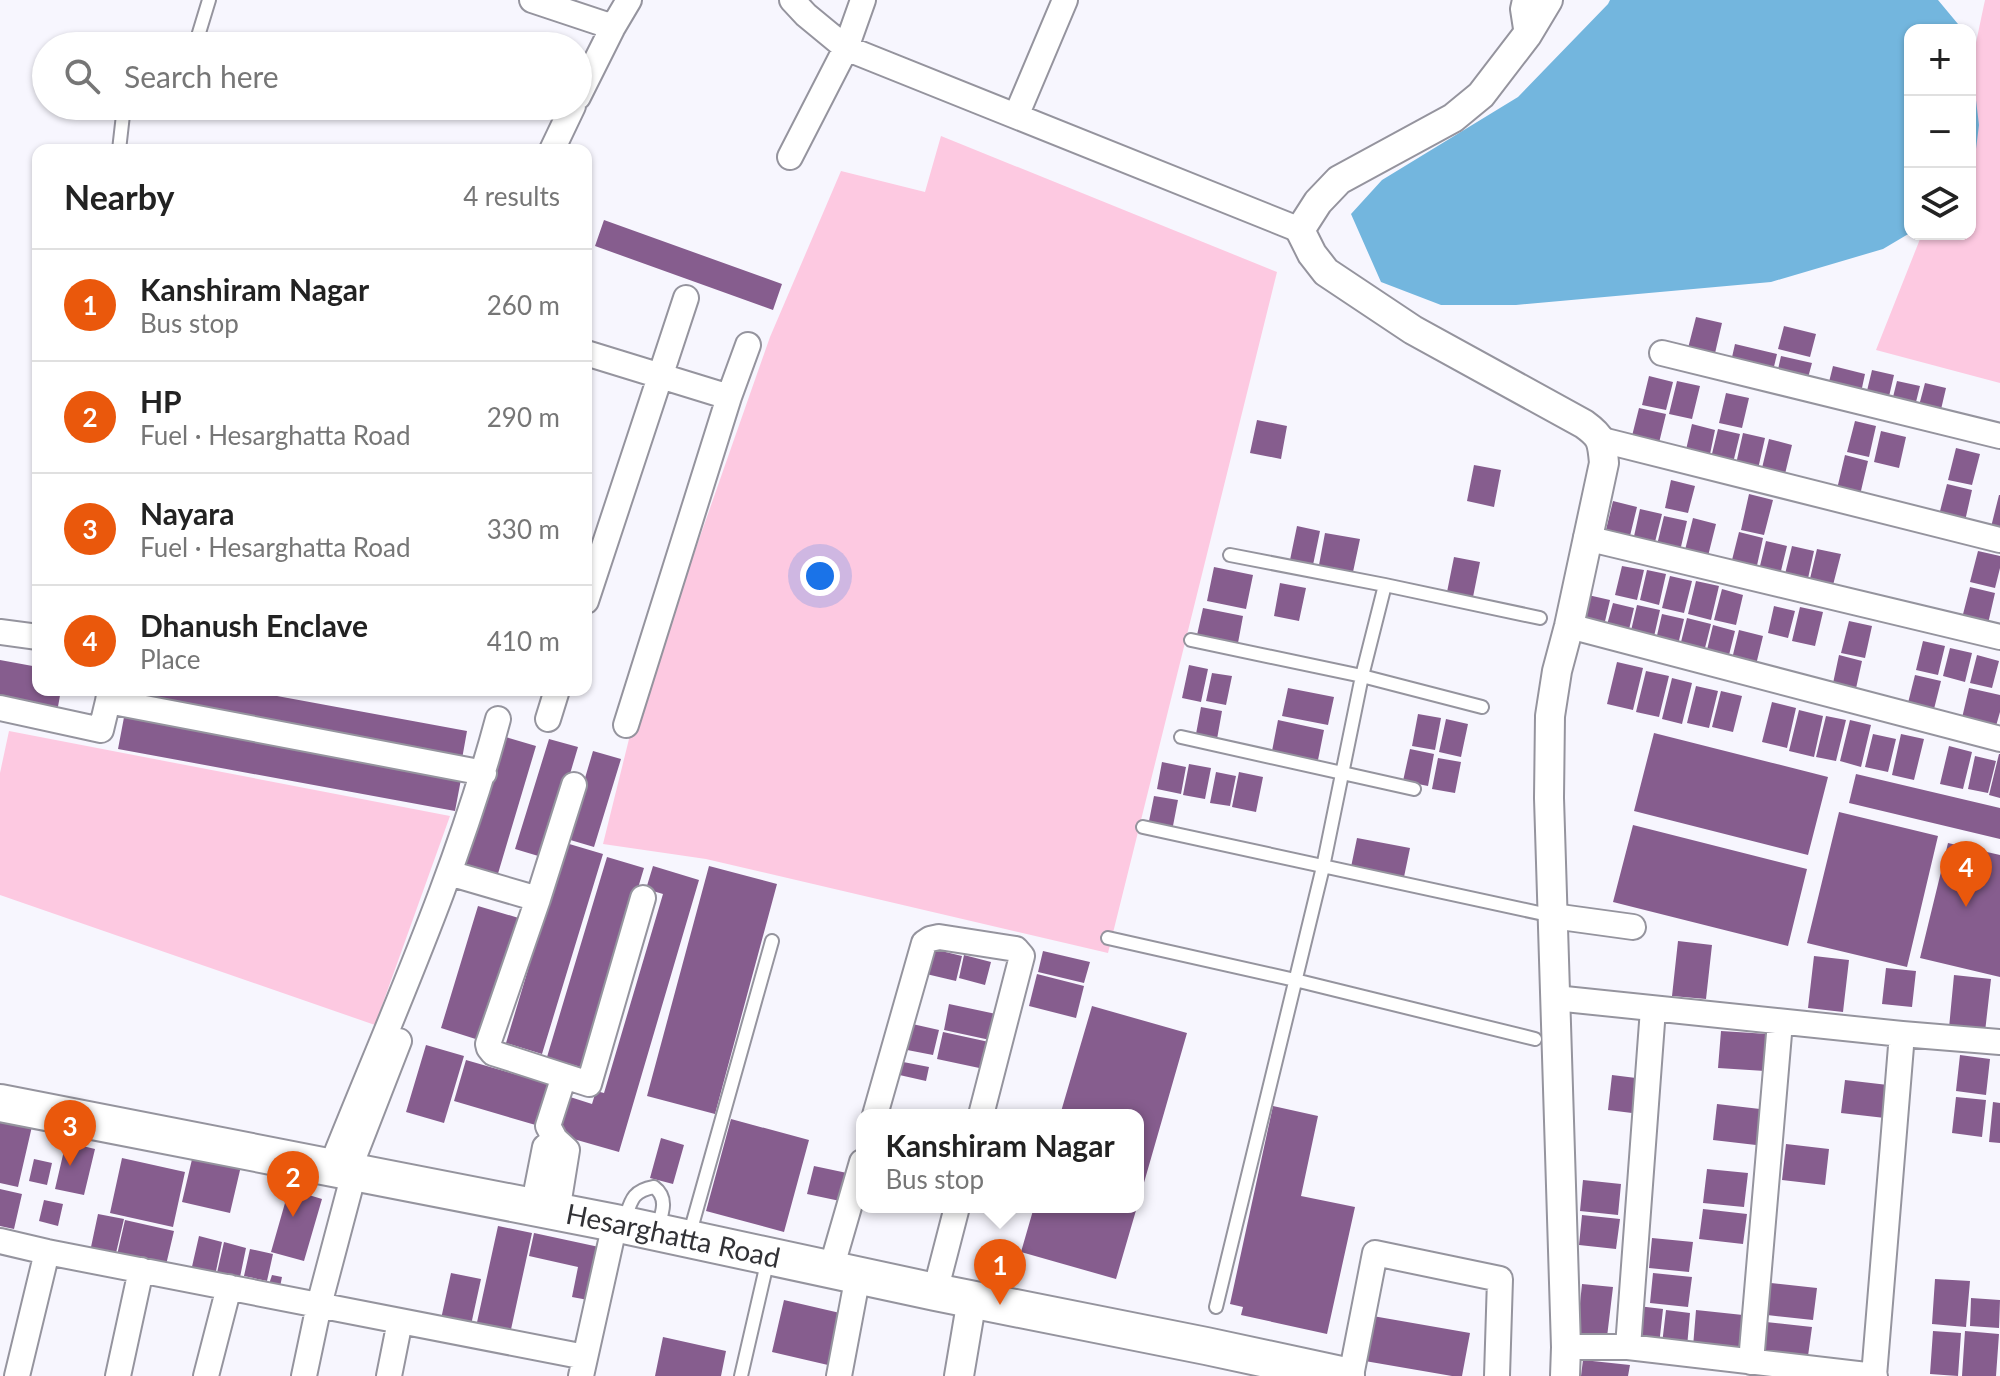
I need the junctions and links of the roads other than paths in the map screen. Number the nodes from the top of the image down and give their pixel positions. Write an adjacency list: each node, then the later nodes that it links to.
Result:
1 (209, 0): 10 (lane)
2 (532, 0): 9 (street)
3 (629, 0): 9 (street)
4 (792, 0): 12 (street)
5 (863, 0): 12 (street)
6 (1065, 0): 14 (street)
7 (1525, 0): 11 (street)
8 (1548, 0): 11 (street)
9 (613, 27): 13 (street)
10 (199, 32)
11 (1527, 35): 20 (street)
12 (846, 48): 14 (street); 19 (street)
13 (592, 69)
14 (1016, 116): 20 (street)
15 (122, 120): 17 (lane)
16 (566, 120): 18 (street)
17 (120, 144)
18 (555, 144)
19 (790, 157)
20 (1300, 230): 28 (street)
21 (686, 298): 25 (street)
22 (748, 345): 26 (street)
23 (1662, 353): 27 (street)
24 (592, 355): 25 (street)
25 (659, 375): 26 (street); 32 (street)
26 (729, 397): 48 (street)
27 (2000, 436)
28 (1602, 440): 29 (street); 30 (street)
29 (1586, 538): 35 (street); 38 (street)
30 (2000, 540)
31 (1230, 555): 33 (lane)
32 (592, 582)
33 (1385, 585): 34 (lane); 40 (lane)
34 (1540, 618)
35 (1569, 626): 50 (street); 60 (street)
36 (0, 632): 37 (street)
37 (32, 636)
38 (2000, 637)
39 (1191, 640): 40 (lane)
40 (1362, 676): 44 (lane); 52 (lane)
41 (109, 696): 45 (street)
42 (114, 696): 51 (street)
43 (555, 696): 47 (street)
44 (1482, 707)
45 (0, 708)
46 (498, 719): 51 (street)
47 (548, 719)
48 (626, 725)
49 (1181, 737): 52 (lane)
50 (2000, 739)
51 (484, 773): 57 (street)
52 (1342, 773): 54 (lane); 56 (lane)
53 (574, 785): 59 (street)
54 (1414, 789)
55 (1143, 827): 56 (lane)
56 (1323, 867): 60 (lane); 64 (lane)
57 (456, 876): 59 (street); 75 (street)
58 (643, 898): 71 (street)
59 (538, 899): 71 (street)
60 (1553, 916): 61 (street); 65 (street)
61 (1633, 927)
62 (1108, 938): 64 (lane)
63 (772, 941): 79 (lane)
64 (1295, 980): 69 (lane); 89 (lane)
65 (1555, 998): 66 (street); 91 (street)
66 (1653, 1009): 67 (street); 92 (street)
67 (1780, 1022): 68 (street); 93 (street)
68 (1902, 1034): 70 (street); 106 (street)
69 (1535, 1039)
70 (2000, 1042)
71 (564, 1076): 77 (street)
72 (0, 1103): 75 (main road, Hesarghatta Road)
73 (877, 1109): 74 (street)
74 (983, 1109)
75 (344, 1171): 77 (main road, Hesarghatta Road); 88 (street)
76 (856, 1199): 84 (street)
77 (545, 1210): 79 (main road, Hesarghatta Road)
78 (955, 1213): 86 (street)
79 (646, 1230): 82 (main road, Hesarghatta Road); 94 (street)
80 (0, 1241): 81 (street)
81 (47, 1252): 83 (street); 95 (street)
82 (769, 1256): 84 (main road, Hesarghatta Road); 100 (lane)
83 (141, 1270): 85 (street); 96 (street)
84 (844, 1272): 86 (main road, Hesarghatta Road); 101 (street)
85 (229, 1287): 88 (street); 97 (street)
86 (935, 1292): 87 (main road, Hesarghatta Road)
87 (972, 1299): 102 (street); 103 (main road, Hesarghatta Road)
88 (319, 1305): 90 (street); 98 (street)
89 (1216, 1307)
90 (400, 1321): 94 (street); 99 (street)
91 (1566, 1347): 92 (street); 105 (street)
92 (1628, 1347): 93 (street)
93 (1751, 1362): 106 (street)
94 (583, 1366)
95 (17, 1376)
96 (118, 1376)
97 (206, 1376)
98 (304, 1376)
99 (389, 1376)
100 (741, 1376)
101 (839, 1376)
102 (959, 1376)
103 (1348, 1376): 104 (street)
104 (1497, 1376)
105 (1565, 1376)
106 (1874, 1376)

